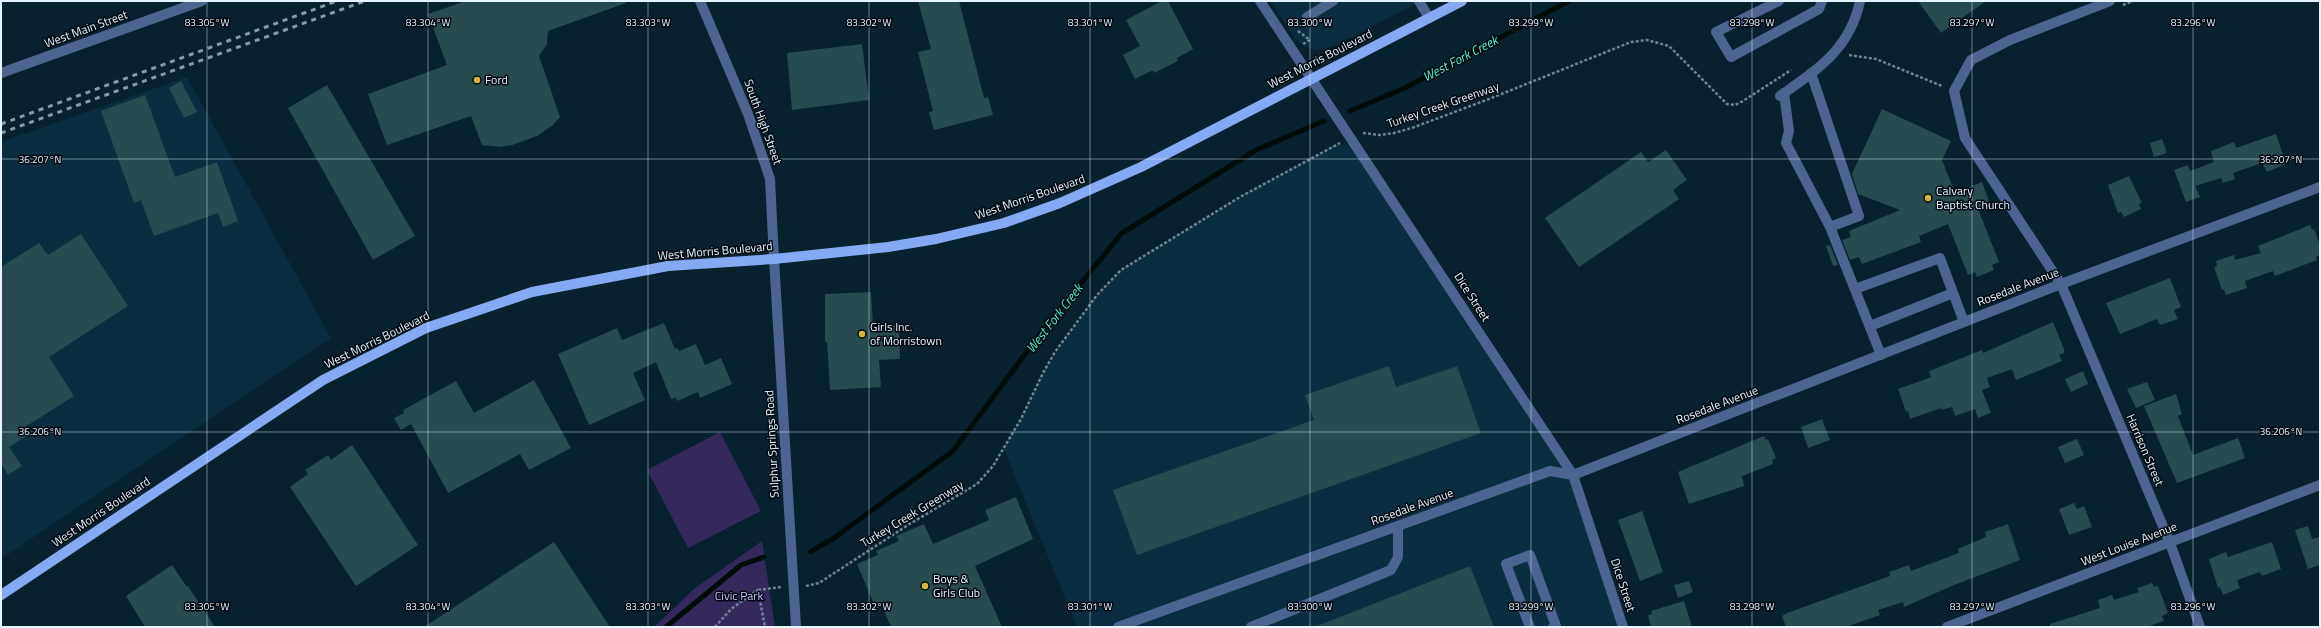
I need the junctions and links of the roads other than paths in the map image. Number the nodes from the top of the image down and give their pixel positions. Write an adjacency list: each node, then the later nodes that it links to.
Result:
1 (202, 1): 13 (street, West Main Street)
2 (700, 1): 18 (street, South High Street)
3 (1260, 1): 15 (street, Dice Street)
4 (1333, 1): 11 (street)
5 (1419, 1): 12 (street)
6 (1462, 1): 12 (main road, West Morris Boulevard)
7 (1779, 1): 8 (street)
8 (1822, 1)
9 (1860, 1): 14 (street)
10 (2114, 4): 19 (street, Harrison Street)
11 (1307, 17)
12 (1428, 18): 15 (main road, West Morris Boulevard)
13 (1, 73)
14 (1811, 73): 17 (street); 17 (street)
15 (1311, 79): 18 (main road, West Morris Boulevard); 25 (street, Dice Street)
16 (2320, 187): 19 (street, Rosedale Avenue)
17 (1830, 227): 20 (street)
18 (774, 259): 29 (main road, West Morris Boulevard); 30 (street, Sulphur Springs Road)
19 (2061, 284): 22 (street, Rosedale Avenue); 28 (street, Harrison Street)
20 (1855, 290): 21 (street); 23 (street)
21 (1953, 293): 22 (street); 23 (street)
22 (1964, 322): 24 (street, Rosedale Avenue)
23 (1870, 326): 24 (street)
24 (1881, 354): 25 (street, Rosedale Avenue)
25 (1573, 475): 27 (street, Rosedale Avenue); 35 (street, Dice Street)
26 (2320, 485): 28 (street, West Louise Avenue)
27 (1398, 526): 31 (street, Rosedale Avenue); 32 (street)
28 (2170, 543): 36 (street, West Louise Avenue); 37 (street, Harrison Street)
29 (1, 595)
30 (796, 627)
31 (1118, 627)
32 (1251, 627)
33 (1530, 627): 34 (street)
34 (1553, 627)
35 (1623, 627)
36 (1947, 627)
37 (2200, 627)

